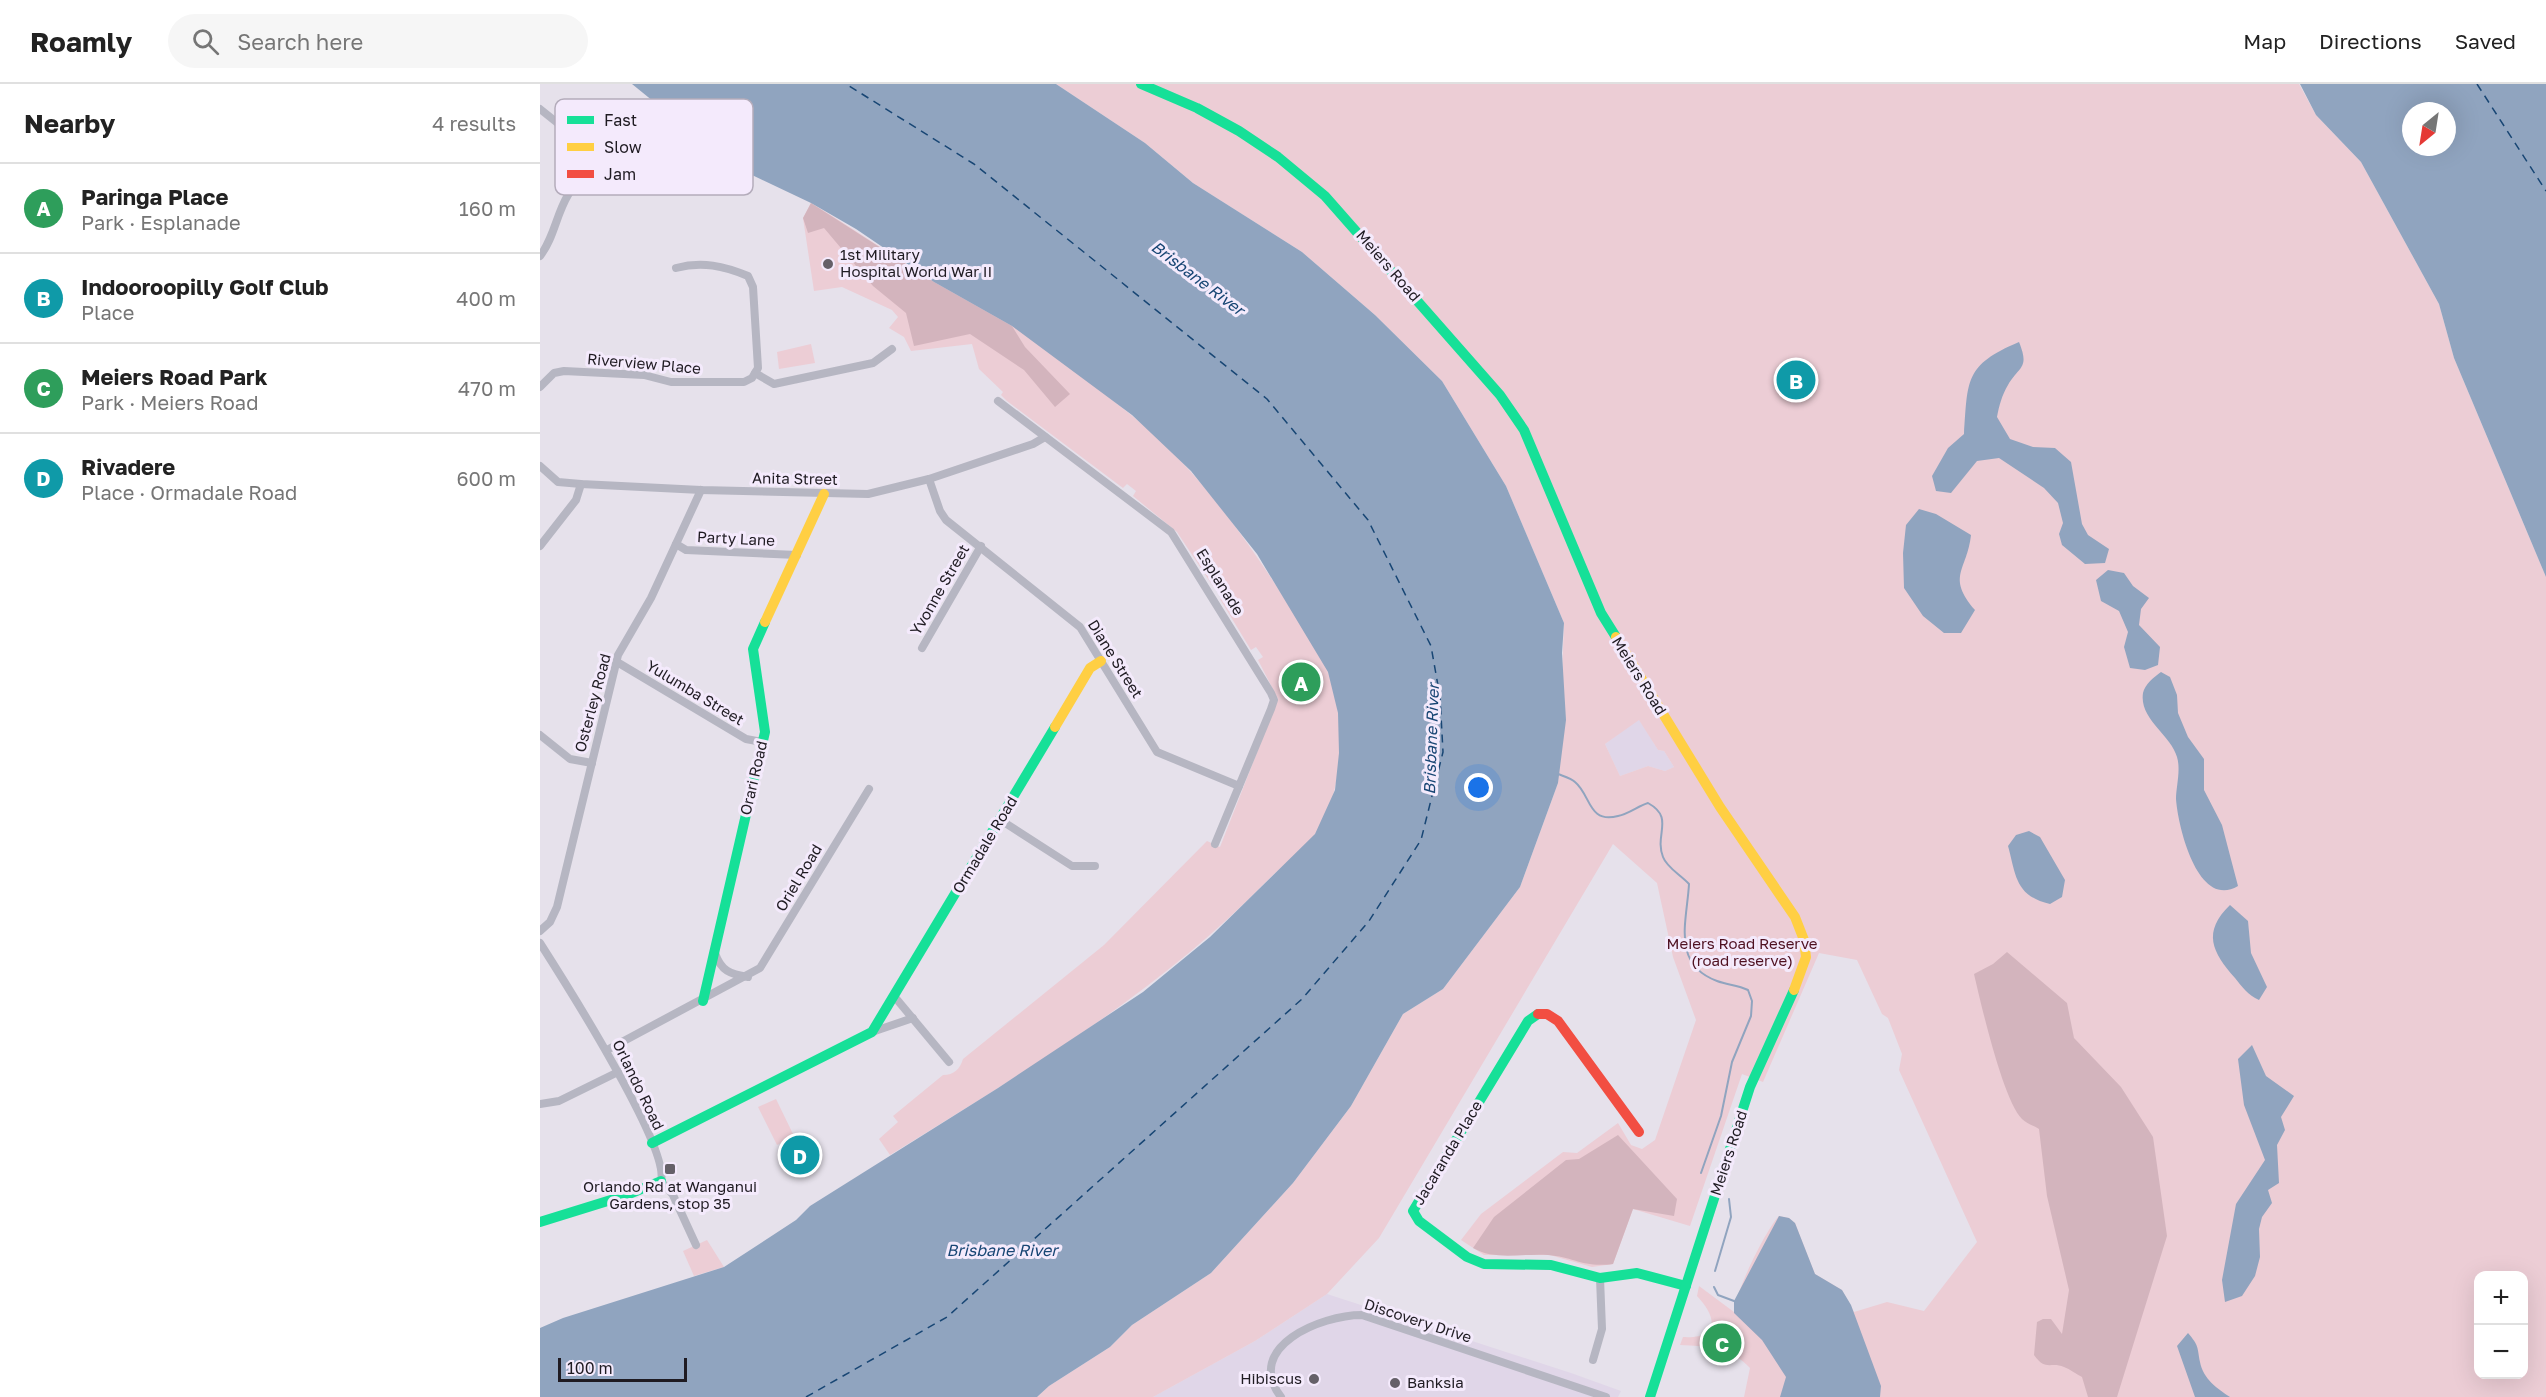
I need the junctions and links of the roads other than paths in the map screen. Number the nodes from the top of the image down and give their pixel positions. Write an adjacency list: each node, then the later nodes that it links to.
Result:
1 (1141, 84): 50 (street, Meiers Road)
2 (540, 109): 3 (street)
3 (555, 121)
4 (568, 195): 5 (street)
5 (540, 256)
6 (676, 268): 8 (street)
7 (892, 349): 8 (street)
8 (754, 373): 9 (street, Riverview Place)
9 (540, 387)
10 (998, 401): 11 (street, Esplanade)
11 (1045, 437): 13 (street, Anita Street); 27 (street, Esplanade)
12 (540, 466): 14 (street, Anita Street)
13 (929, 479): 16 (street, Anita Street); 19 (street, Diane Street)
14 (581, 484): 15 (street, Anita Street); 18 (street)
15 (701, 490): 16 (street, Anita Street); 17 (street, Osterley Road)
16 (824, 494): 20 (street, Orari Road)
17 (676, 544): 20 (street, Party Lane); 23 (street, Osterley Road)
18 (540, 546)
19 (981, 546): 21 (street, Yvonne Street); 22 (street, Diane Street)
20 (797, 555): 25 (street, Orari Road)
21 (922, 648)
22 (1101, 661): 27 (street, Diane Street); 29 (street, Ormadale Road)
23 (617, 662): 25 (street, Yulumba Street); 26 (street, Osterley Road)
24 (540, 735): 26 (street)
25 (762, 742): 34 (street, Orari Road)
26 (592, 763): 32 (street, Osterley Road)
27 (1239, 786): 30 (street, Esplanade)
28 (869, 789): 35 (street, Oriel Road)
29 (999, 819): 31 (street); 36 (street, Ormadale Road)
30 (1215, 844)
31 (1095, 866)
32 (540, 932)
33 (540, 943): 40 (street, Orlando Road)
34 (715, 952): 35 (street); 37 (street, Orari Road)
35 (748, 977): 37 (street, Oriel Road)
36 (894, 996): 38 (street); 39 (street, Ormadale Road)
37 (703, 1001): 40 (street, Oriel Road)
38 (913, 1018): 39 (street); 41 (street)
39 (872, 1032): 45 (street)
40 (607, 1050): 42 (street, Orlando Road)
41 (949, 1062)
42 (618, 1072): 43 (street); 45 (street, Orlando Road)
43 (540, 1104)
44 (1639, 1132): 49 (street, Jacaranda Place)
45 (652, 1143): 46 (street, Orlando Road)
46 (661, 1181): 47 (street); 48 (street, Orlando Road)
47 (540, 1222)
48 (696, 1245)
49 (1600, 1278): 50 (street, Jacaranda Place); 51 (street)
50 (1686, 1286): 54 (street, Meiers Road)
51 (1593, 1360)
52 (1281, 1397): 53 (street, Discovery Drive)
53 (1606, 1397)
54 (1650, 1397)

